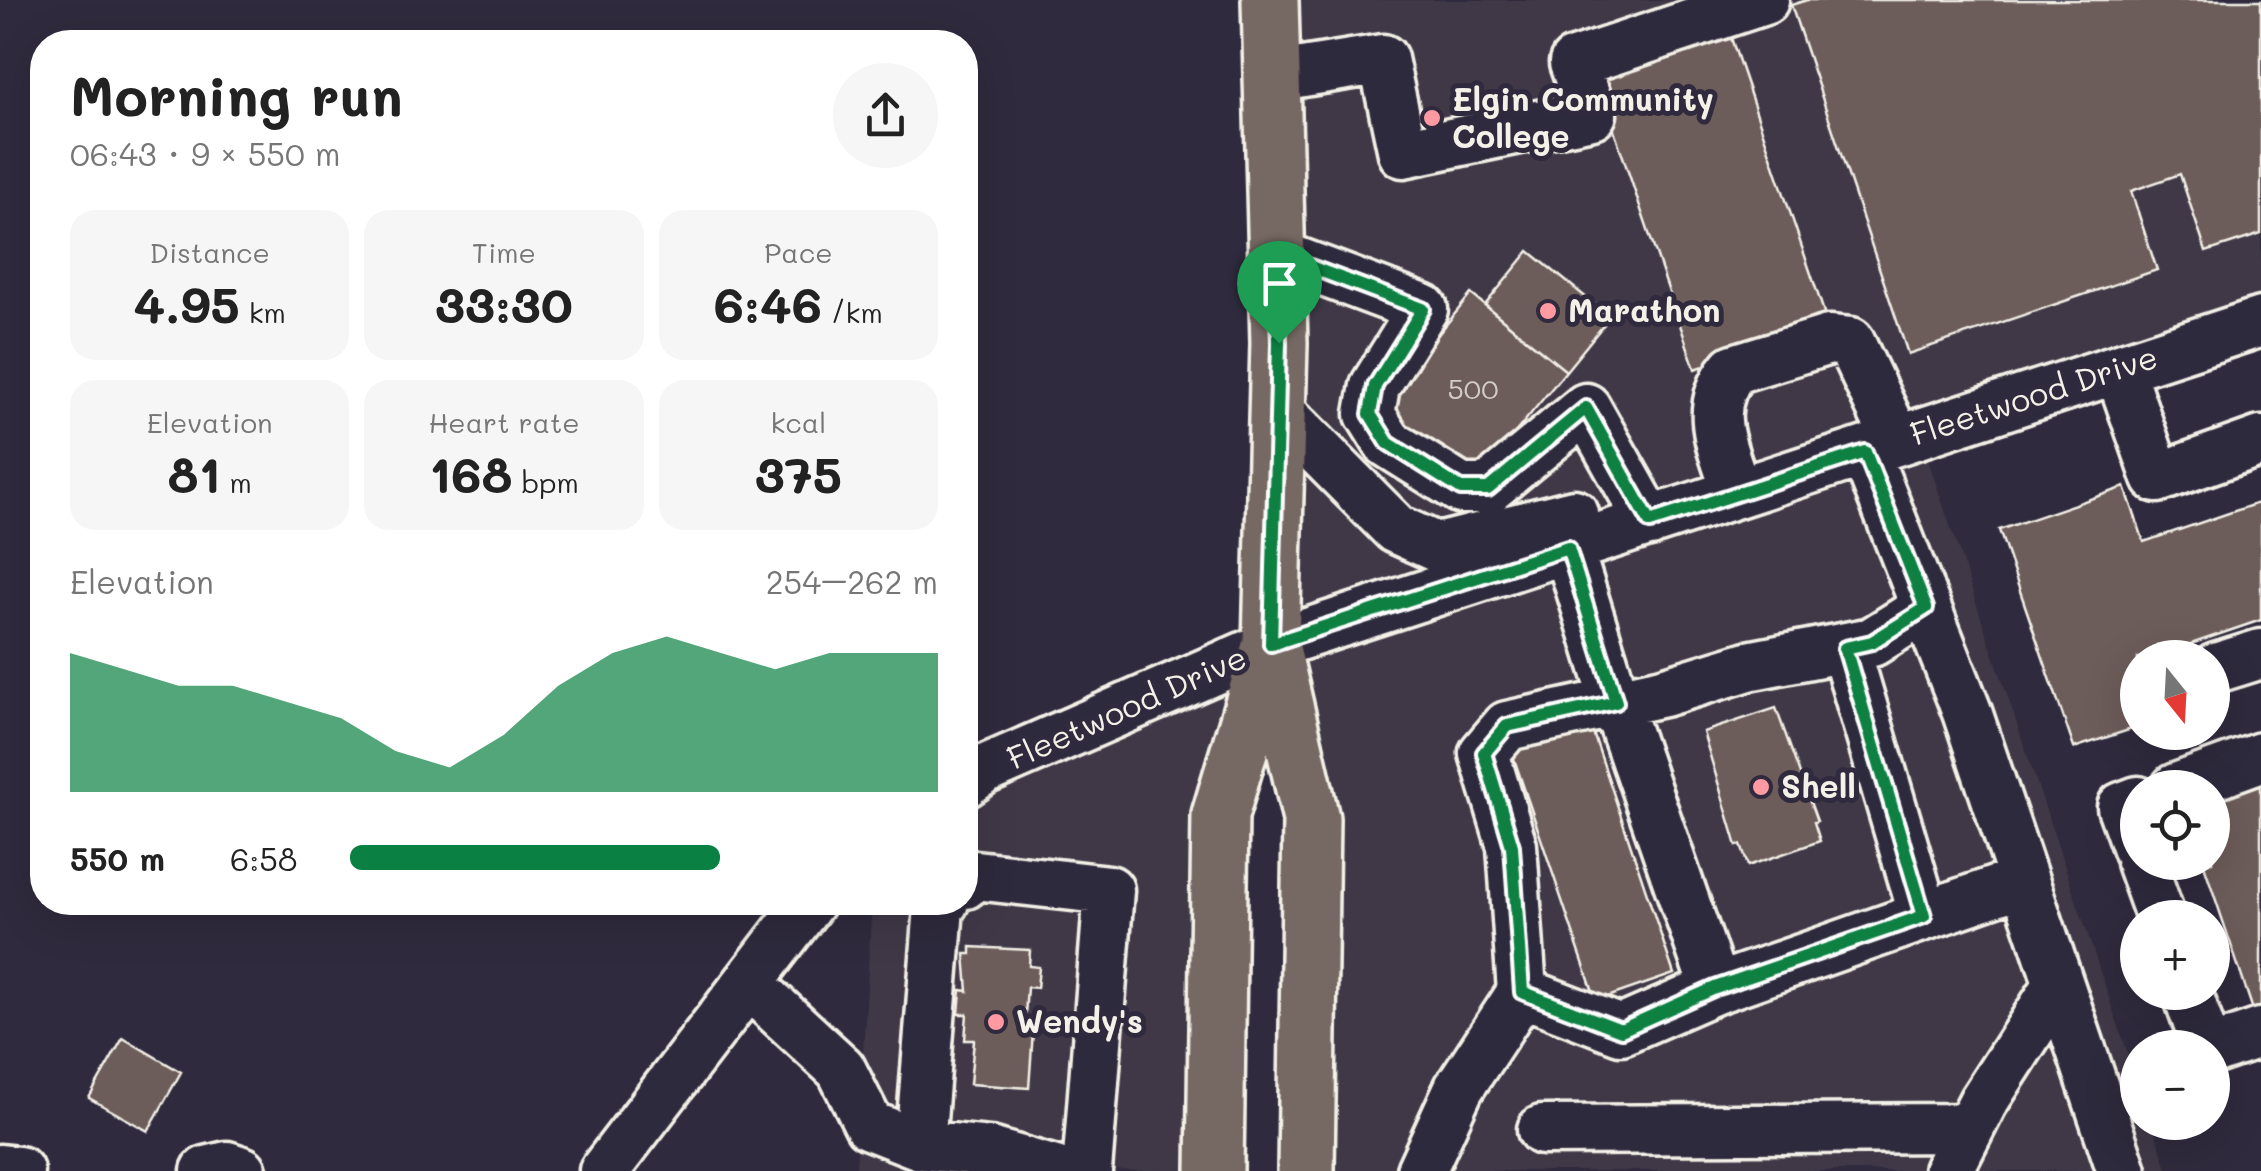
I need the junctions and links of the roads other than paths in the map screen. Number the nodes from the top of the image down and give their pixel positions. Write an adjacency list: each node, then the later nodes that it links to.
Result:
1 (1270, 0): 3 (main road)
2 (1764, 0): 3 (street)
3 (1272, 77): 4 (main road)
4 (1276, 254): 7 (main road); 11 (street)
5 (2261, 322): 6 (street, Fleetwood Drive)
6 (2118, 368): 8 (street); 9 (street, Fleetwood Drive)
7 (1277, 410): 11 (street); 14 (main road)
8 (2261, 441)
9 (1881, 446): 10 (street, Fleetwood Drive); 10 (street); 13 (street)
10 (1738, 493): 11 (street, Fleetwood Drive)
11 (1650, 522): 12 (street, Fleetwood Drive)
12 (1568, 548): 14 (street, Fleetwood Drive); 18 (street)
13 (1926, 608): 15 (street); 23 (street)
14 (1271, 644): 21 (street, Fleetwood Drive); 44 (main road); 45 (main road)
15 (1845, 648): 18 (street); 26 (street)
16 (2261, 654): 17 (street)
17 (2230, 664)
18 (1616, 702): 29 (street); 30 (street)
19 (2261, 758): 20 (street)
20 (2227, 770)
21 (978, 774)
22 (978, 875): 43 (street)
23 (2024, 882): 26 (street); 28 (street)
24 (800, 915): 27 (street)
25 (938, 915): 35 (street)
26 (1924, 916): 29 (street)
27 (749, 984): 35 (street); 41 (street)
28 (2059, 984): 33 (street); 48 (street)
29 (1715, 988): 30 (street)
30 (1522, 992): 46 (street)
31 (2261, 1033): 32 (street)
32 (2230, 1043)
33 (1970, 1128): 34 (street); 47 (street)
34 (1542, 1130)
35 (920, 1145): 36 (street)
36 (989, 1162): 42 (street)
37 (0, 1169): 38 (street)
38 (20, 1171)
39 (206, 1171): 40 (street)
40 (242, 1171)
41 (604, 1171)
42 (1055, 1171)
43 (1087, 1171)
44 (1215, 1171)
45 (1306, 1171)
46 (1421, 1171)
47 (1948, 1171)
48 (2122, 1171)

